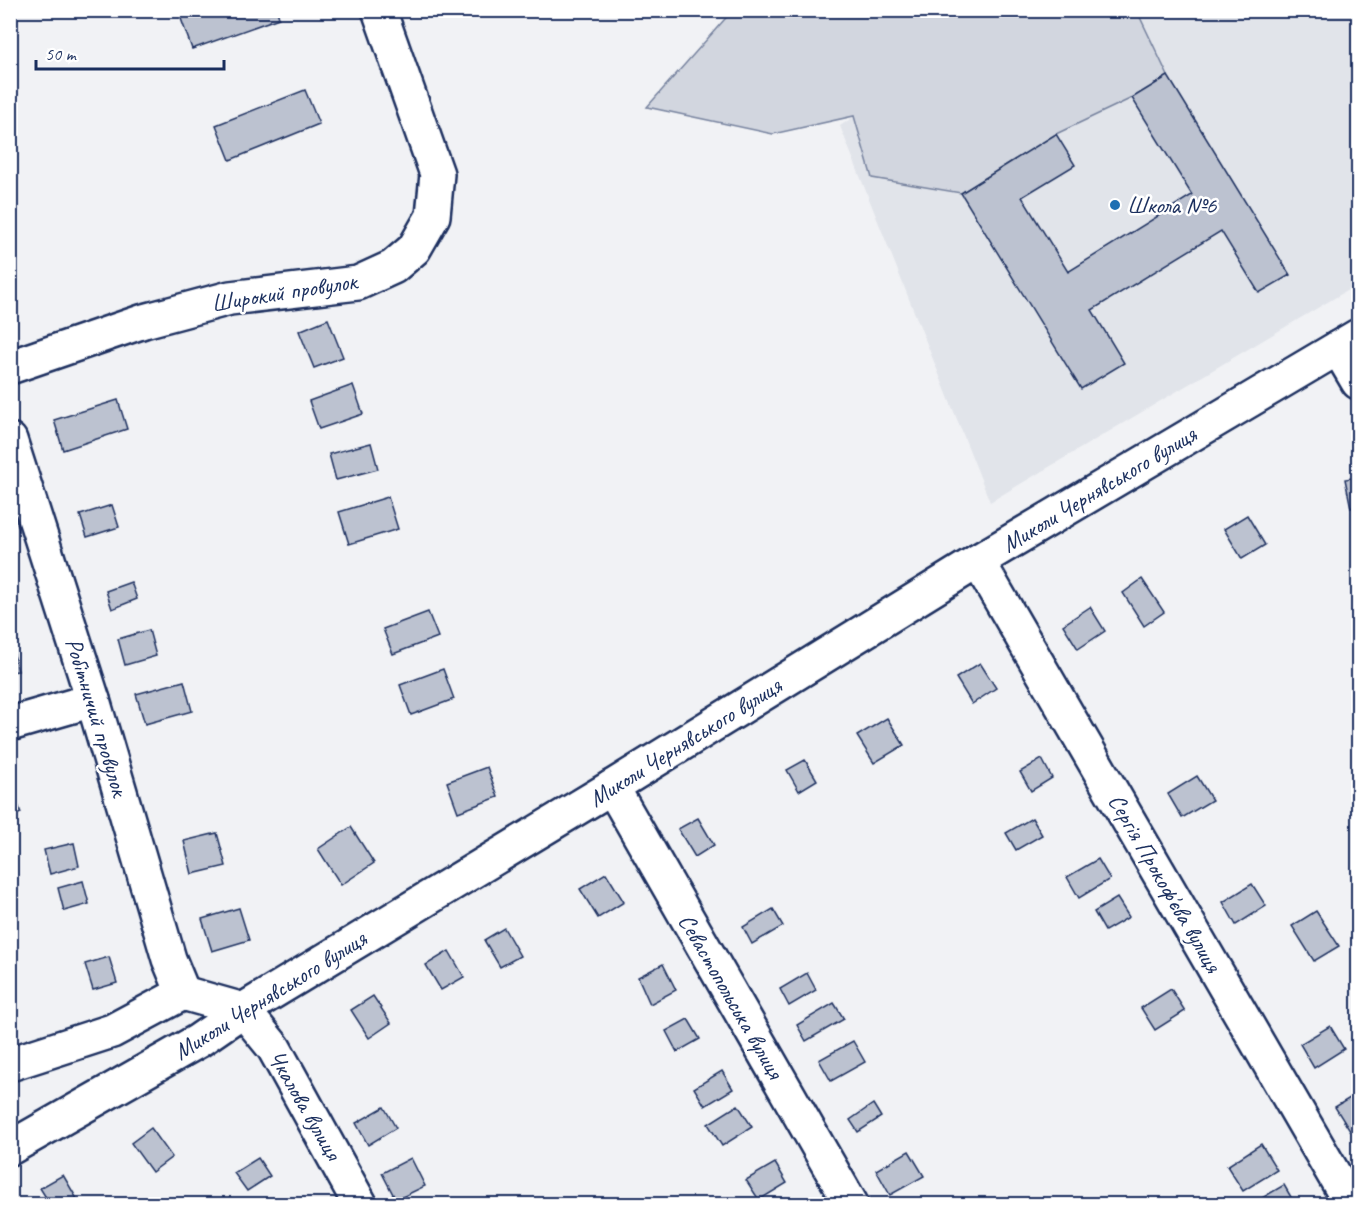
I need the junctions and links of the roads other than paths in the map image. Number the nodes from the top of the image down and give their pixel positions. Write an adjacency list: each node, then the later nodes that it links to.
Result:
1 (379, 10): 3 (street, Широкий провулок)
2 (1348, 342): 4 (street); 6 (street, Миколи Чернявського вулиця)
3 (10, 368)
4 (1359, 382)
5 (10, 440): 7 (street, Робітничий провулок)
6 (978, 561): 9 (street, Миколи Чернявського вулиця); 16 (street, Сергія Прокоф'єва вулиця)
7 (93, 700): 8 (street); 10 (street, Робітничий провулок)
8 (10, 724)
9 (612, 787): 11 (street, Миколи Чернявського вулиця); 15 (street, Севастопольська вулиця)
10 (183, 993): 11 (street); 12 (street)
11 (243, 1010): 13 (street, Миколи Чернявського вулиця); 14 (street, Чкалова вулиця)
12 (10, 1064)
13 (10, 1148)
14 (360, 1204)
15 (851, 1204)
16 (1351, 1204)

